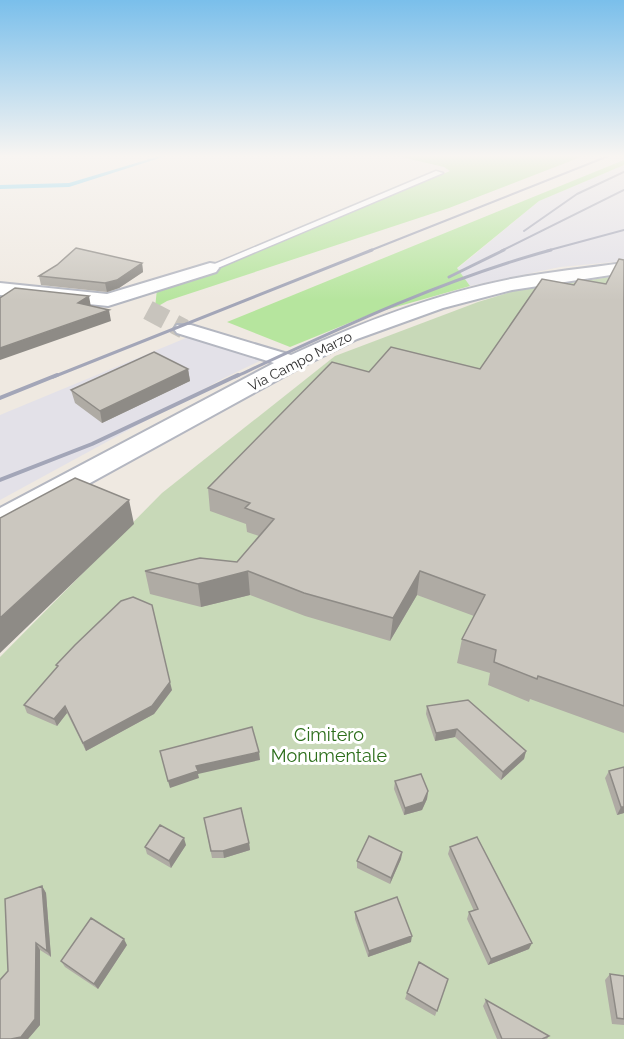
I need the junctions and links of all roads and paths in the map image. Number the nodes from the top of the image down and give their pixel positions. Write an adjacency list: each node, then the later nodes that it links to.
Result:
1 (366, 203): 2 (lane)
2 (210, 268): 5 (street)
3 (624, 268): 8 (street, Via Campo Marzo)
4 (0, 289): 5 (street)
5 (108, 300): 6 (street)
6 (138, 308)
7 (184, 329): 8 (street)
8 (293, 362): 9 (street, Via Campo Marzo)
9 (0, 520)

